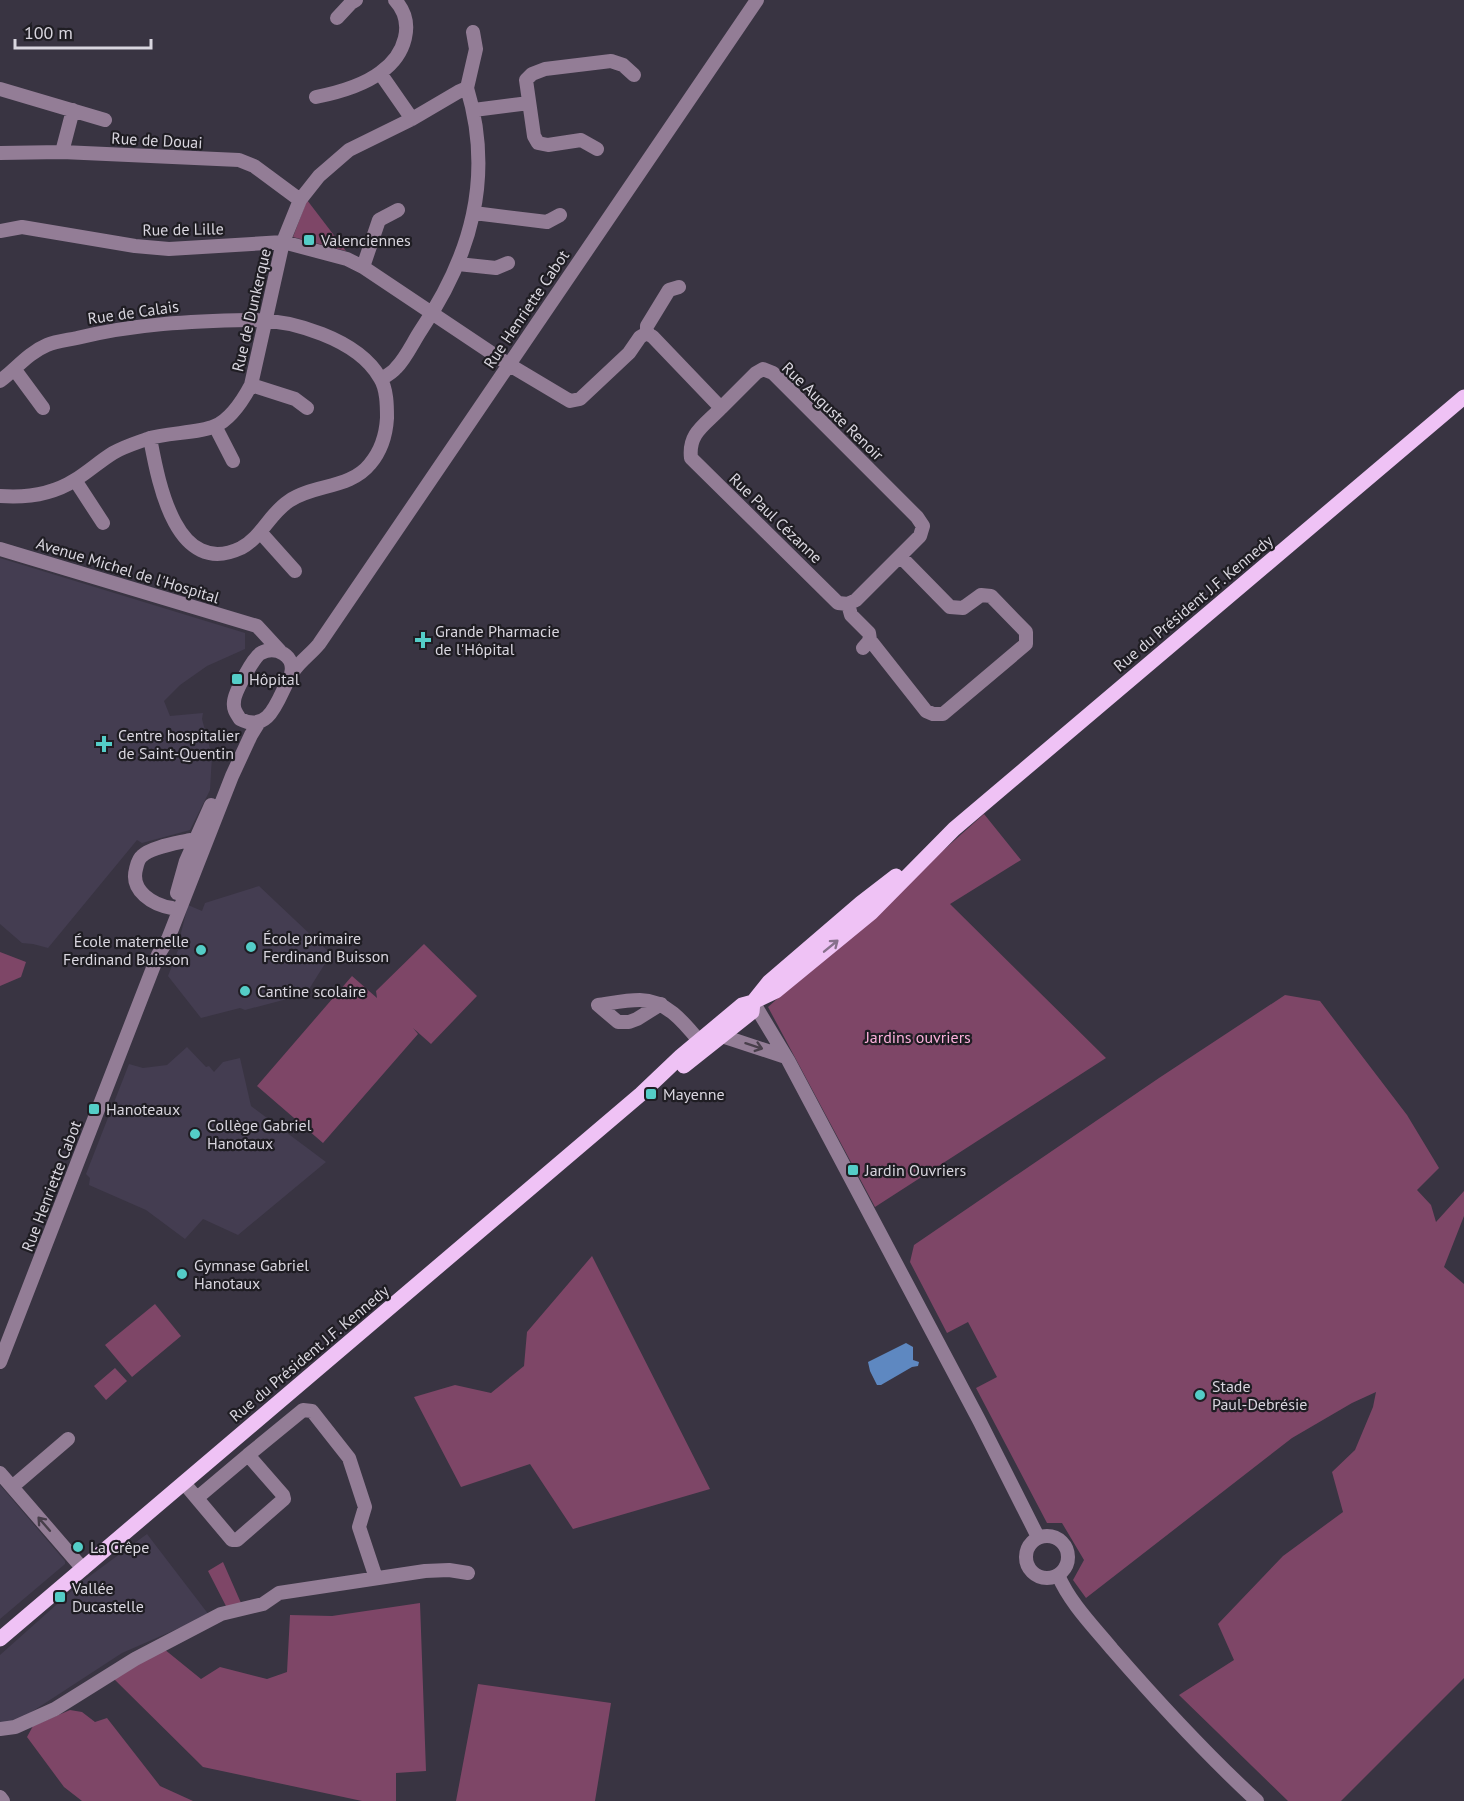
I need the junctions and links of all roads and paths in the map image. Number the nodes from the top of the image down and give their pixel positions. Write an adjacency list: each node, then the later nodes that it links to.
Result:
1 (356, 0): 4 (street)
2 (395, 0): 6 (street)
3 (757, 0): 32 (street, Rue Henriette Cabot)
4 (337, 18)
5 (473, 32): 8 (street)
6 (380, 73): 10 (street); 14 (street)
7 (634, 75): 11 (street)
8 (467, 88): 13 (street); 14 (street, Rue de Dunkerque)
9 (0, 89): 12 (street)
10 (316, 97)
11 (529, 103): 13 (street); 16 (street)
12 (73, 110): 15 (street); 17 (street)
13 (474, 110): 21 (street)
14 (412, 119): 19 (street, Rue de Dunkerque)
15 (105, 120)
16 (597, 148)
17 (62, 152): 18 (street, Rue de Douai); 19 (street, Rue de Douai)
18 (0, 153)
19 (300, 200): 24 (street, Rue de Dunkerque)
20 (398, 210): 27 (street)
21 (474, 213): 22 (street); 26 (street)
22 (560, 214)
23 (0, 231): 24 (street, Rue de Lille)
24 (283, 242): 27 (street, Rue de Lille); 30 (street, Rue de Dunkerque)
25 (508, 263): 26 (street)
26 (458, 264): 29 (street)
27 (363, 267): 29 (street, Rue de Lille)
28 (679, 287): 31 (street)
29 (432, 314): 32 (street, Rue de Lille); 34 (street)
30 (267, 319): 33 (street, Rue de Calais); 34 (street, Rue de Calais); 36 (street, Rue de Dunkerque)
31 (647, 333): 32 (street); 40 (street)
32 (508, 364): 53 (street, Rue Henriette Cabot)
33 (15, 370): 35 (street, Rue de Calais); 38 (street)
34 (381, 379): 47 (street)
35 (0, 381)
36 (250, 385): 39 (street, Rue de Dunkerque); 41 (street, Rue de Dunkerque)
37 (1464, 397): 63 (main road, Rue du Président J.F. Kennedy)
38 (43, 408)
39 (307, 408)
40 (722, 408): 49 (street, Rue Auguste Renoir); 51 (street, Rue Paul Cézanne)
41 (215, 426): 42 (street); 43 (street)
42 (150, 438): 44 (street); 47 (street)
43 (233, 461)
44 (75, 480): 45 (street); 46 (street)
45 (0, 496)
46 (103, 523)
47 (261, 533): 50 (street)
48 (0, 549): 52 (street, Avenue Michel de l'Hospital)
49 (900, 556): 51 (street, Rue Auguste Renoir); 51 (street)
50 (295, 571)
51 (848, 604)
52 (247, 622): 54 (street, Avenue Michel de l'Hospital); 55 (street)
53 (324, 636): 54 (street, Rue Henriette Cabot); 56 (street, Rue Henriette Cabot)
54 (281, 652): 55 (street, Rue Henriette Cabot); 56 (street)
55 (256, 656): 57 (street, Rue Henriette Cabot)
56 (291, 674): 58 (street, Rue Henriette Cabot)
57 (240, 719): 58 (street); 59 (street, Rue Henriette Cabot)
58 (259, 722): 60 (street, Rue Henriette Cabot)
59 (195, 841): 60 (street); 61 (street, Rue Henriette Cabot); 61 (street)
60 (186, 892): 62 (street, Rue Henriette Cabot)
61 (172, 908): 62 (street, Rue Henriette Cabot)
62 (158, 955): 68 (street, Rue Henriette Cabot)
63 (753, 1002): 65 (main road, Rue du Président J.F. Kennedy); 66 (main road, Rue du Président J.F. Kennedy); 67 (street)
64 (661, 1004): 66 (street)
65 (722, 1036): 66 (main road, Rue du Président J.F. Kennedy); 67 (street, one-way to 67)
66 (702, 1045): 72 (main road, Rue du Président J.F. Kennedy)
67 (786, 1057): 75 (street)
68 (0, 1362)
69 (68, 1439): 73 (street)
70 (249, 1455): 74 (street); 74 (street); 79 (street)
71 (0, 1473): 73 (street)
72 (184, 1483): 74 (street); 76 (main road, Rue du Président J.F. Kennedy)
73 (12, 1487): 76 (street, one-way to 73)
74 (197, 1498)
75 (1038, 1537): 78 (street); 78 (street)
76 (83, 1569): 80 (main road, Rue du Président J.F. Kennedy)
77 (468, 1573): 79 (street)
78 (1058, 1575): 84 (street)
79 (376, 1578): 81 (street)
80 (0, 1639)
81 (0, 1729)
82 (0, 1797): 83 (street)
83 (3, 1801)
84 (1257, 1801)

